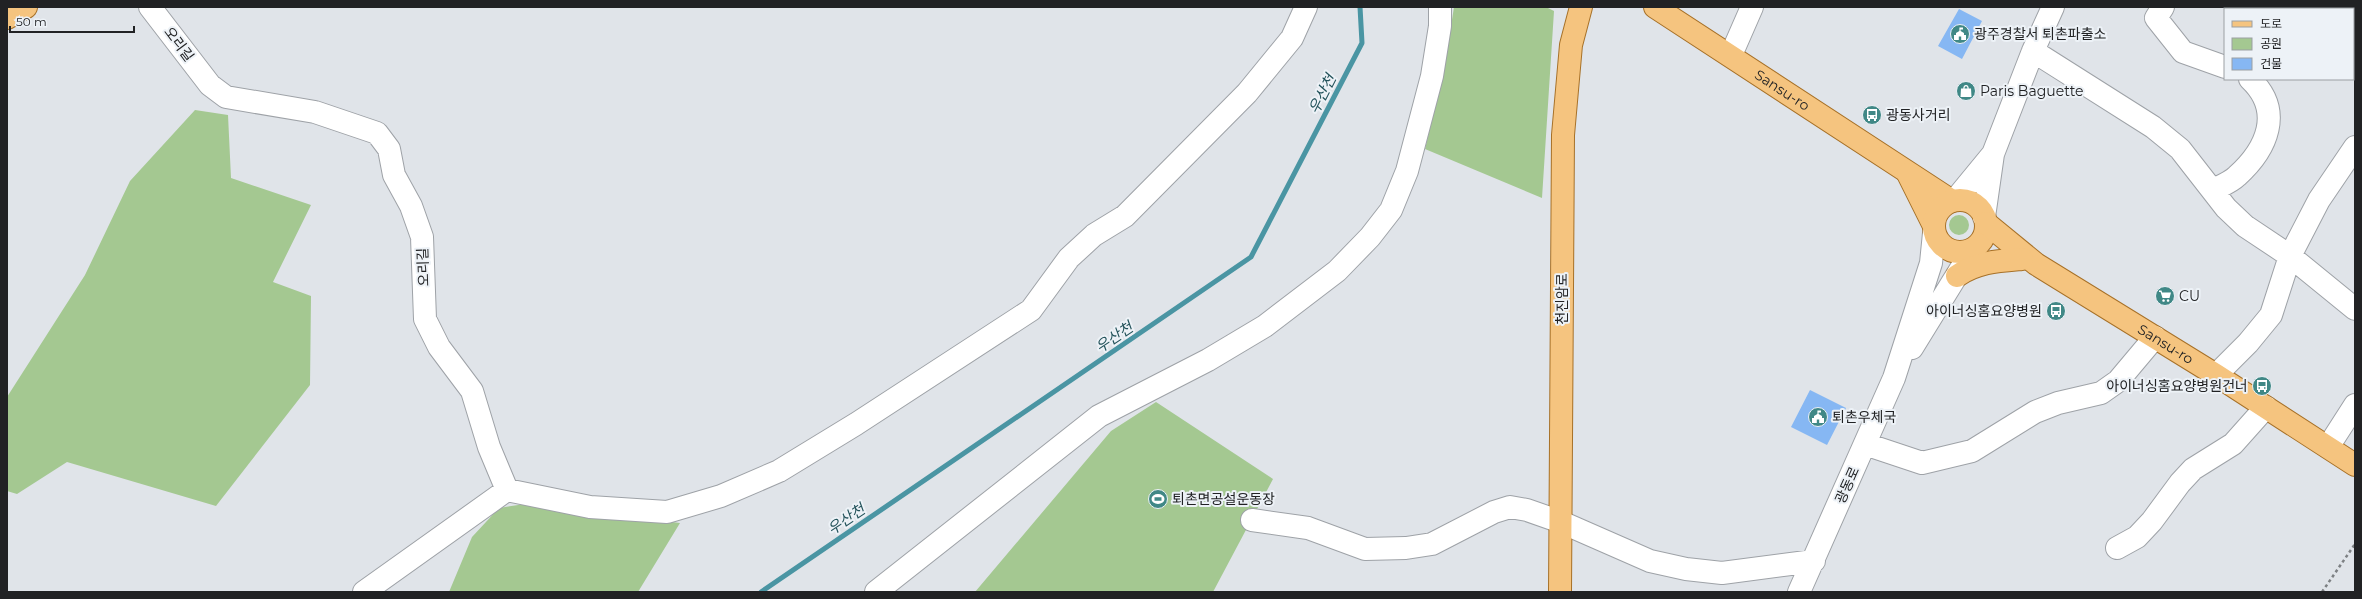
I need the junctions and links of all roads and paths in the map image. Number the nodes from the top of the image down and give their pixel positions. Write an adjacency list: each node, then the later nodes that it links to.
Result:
1 (26, 7): 10 (main road)
2 (150, 7): 35 (street, 오리길)
3 (1306, 7): 35 (street)
4 (1440, 7): 42 (street)
5 (1655, 7): 12 (main road, Sansu-ro)
6 (1752, 7): 12 (street)
7 (2054, 7): 11 (street)
8 (2163, 7): 13 (street)
9 (1574, 13): 37 (main road, 천진암로)
10 (7, 18)
11 (2033, 52): 16 (street); 18 (street)
12 (1731, 55): 17 (main road, Sansu-ro)
13 (2224, 67)
14 (2251, 80): 18 (street)
15 (2355, 147): 23 (street)
16 (1993, 154): 19 (street); 20 (street)
17 (1908, 174): 19 (main road, Sansu-ro); 21 (main road)
18 (2213, 190): 23 (street)
19 (1954, 200): 20 (main road); 21 (main road)
20 (1985, 220): 22 (main road); 24 (main road)
21 (1934, 228): 22 (main road); 29 (street)
22 (1976, 246): 24 (main road); 25 (street)
23 (2290, 256): 26 (street); 28 (street)
24 (2029, 261): 25 (main road); 27 (main road, Sansu-ro)
25 (1957, 276): 29 (street)
26 (2355, 308)
27 (2155, 337): 28 (main road, Sansu-ro); 32 (street)
28 (2216, 375): 31 (main road, Sansu-ro)
29 (1894, 378): 32 (street, 광동로)
30 (2355, 404): 33 (street)
31 (2266, 407): 33 (main road, Sansu-ro); 39 (street)
32 (1865, 444): 40 (street, 광동로)
33 (2328, 447): 34 (main road, Sansu-ro)
34 (2355, 465)
35 (507, 490): 41 (street)
36 (1252, 520): 37 (street)
37 (1561, 522): 40 (street); 43 (main road, 천진암로)
38 (2355, 544): 45 (path)
39 (2117, 548)
40 (1814, 561): 44 (street, 광동로)
41 (364, 592)
42 (876, 592)
43 (1560, 592)
44 (1799, 592)
45 (2322, 592)

